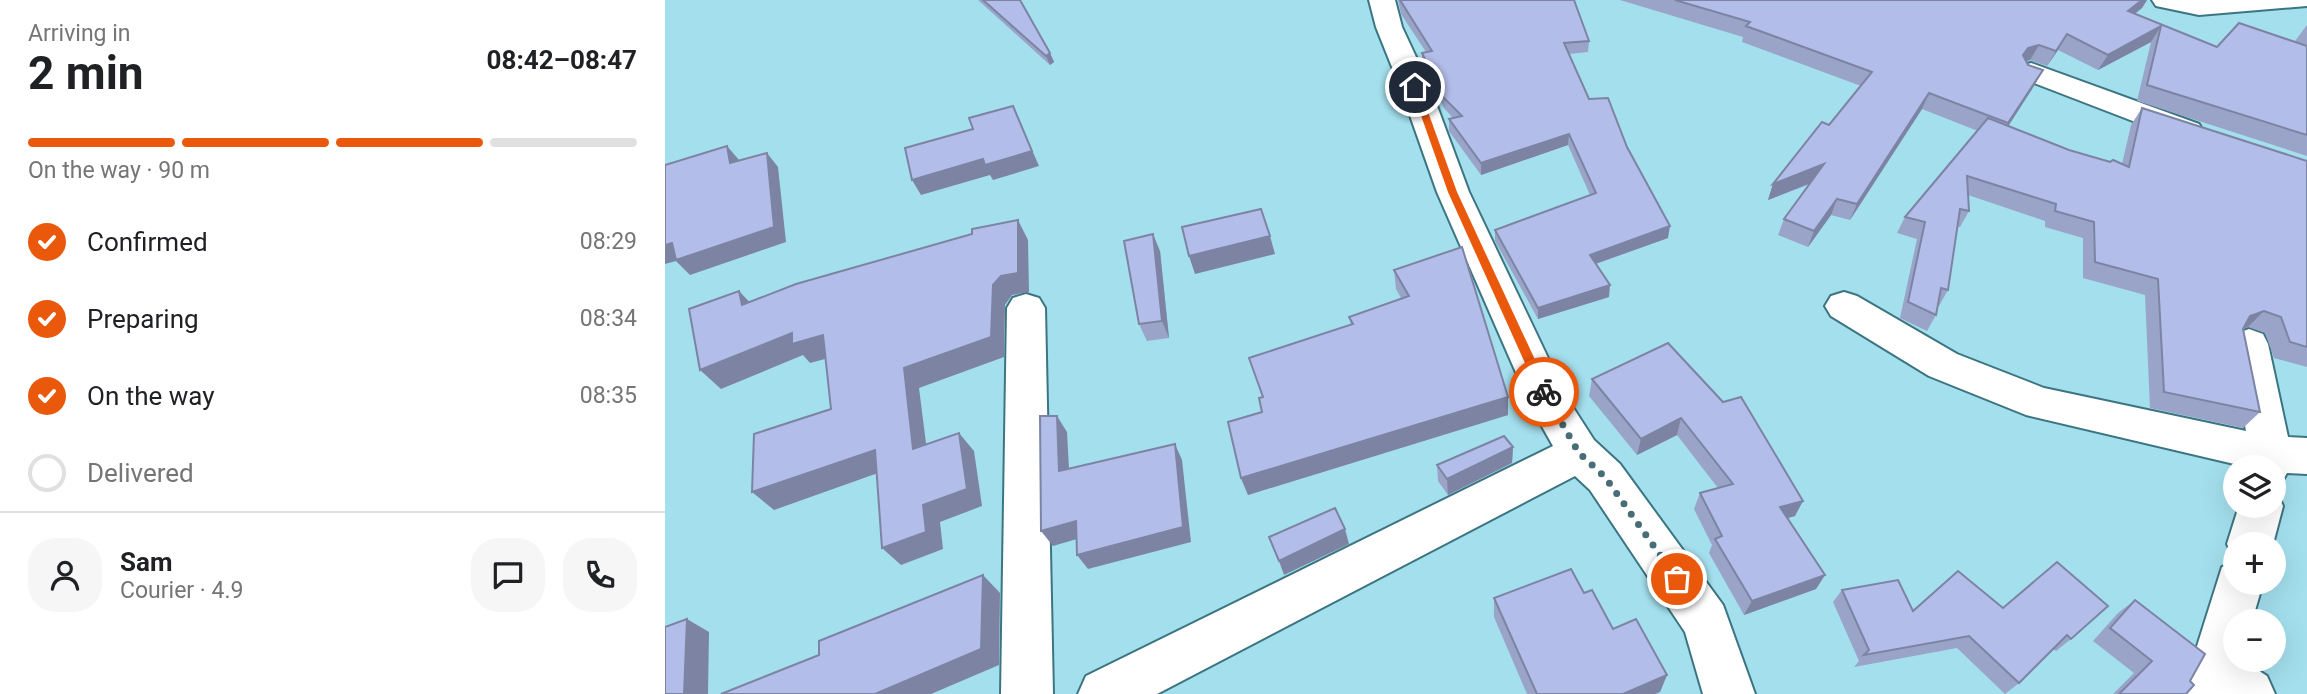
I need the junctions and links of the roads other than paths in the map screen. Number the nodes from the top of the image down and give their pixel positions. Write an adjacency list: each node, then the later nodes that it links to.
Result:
1 (1381, 0): 9 (street)
2 (2165, 0): 3 (street)
3 (2300, 0)
4 (2031, 72): 5 (street)
5 (2217, 141)
6 (1845, 306): 10 (street)
7 (1026, 308): 14 (street)
8 (2249, 344): 11 (street)
9 (1579, 453): 15 (street); 16 (street)
10 (2265, 455)
11 (2281, 455)
12 (2237, 595): 13 (street)
13 (2221, 686)
14 (1027, 694)
15 (1104, 694)
16 (1729, 694)

